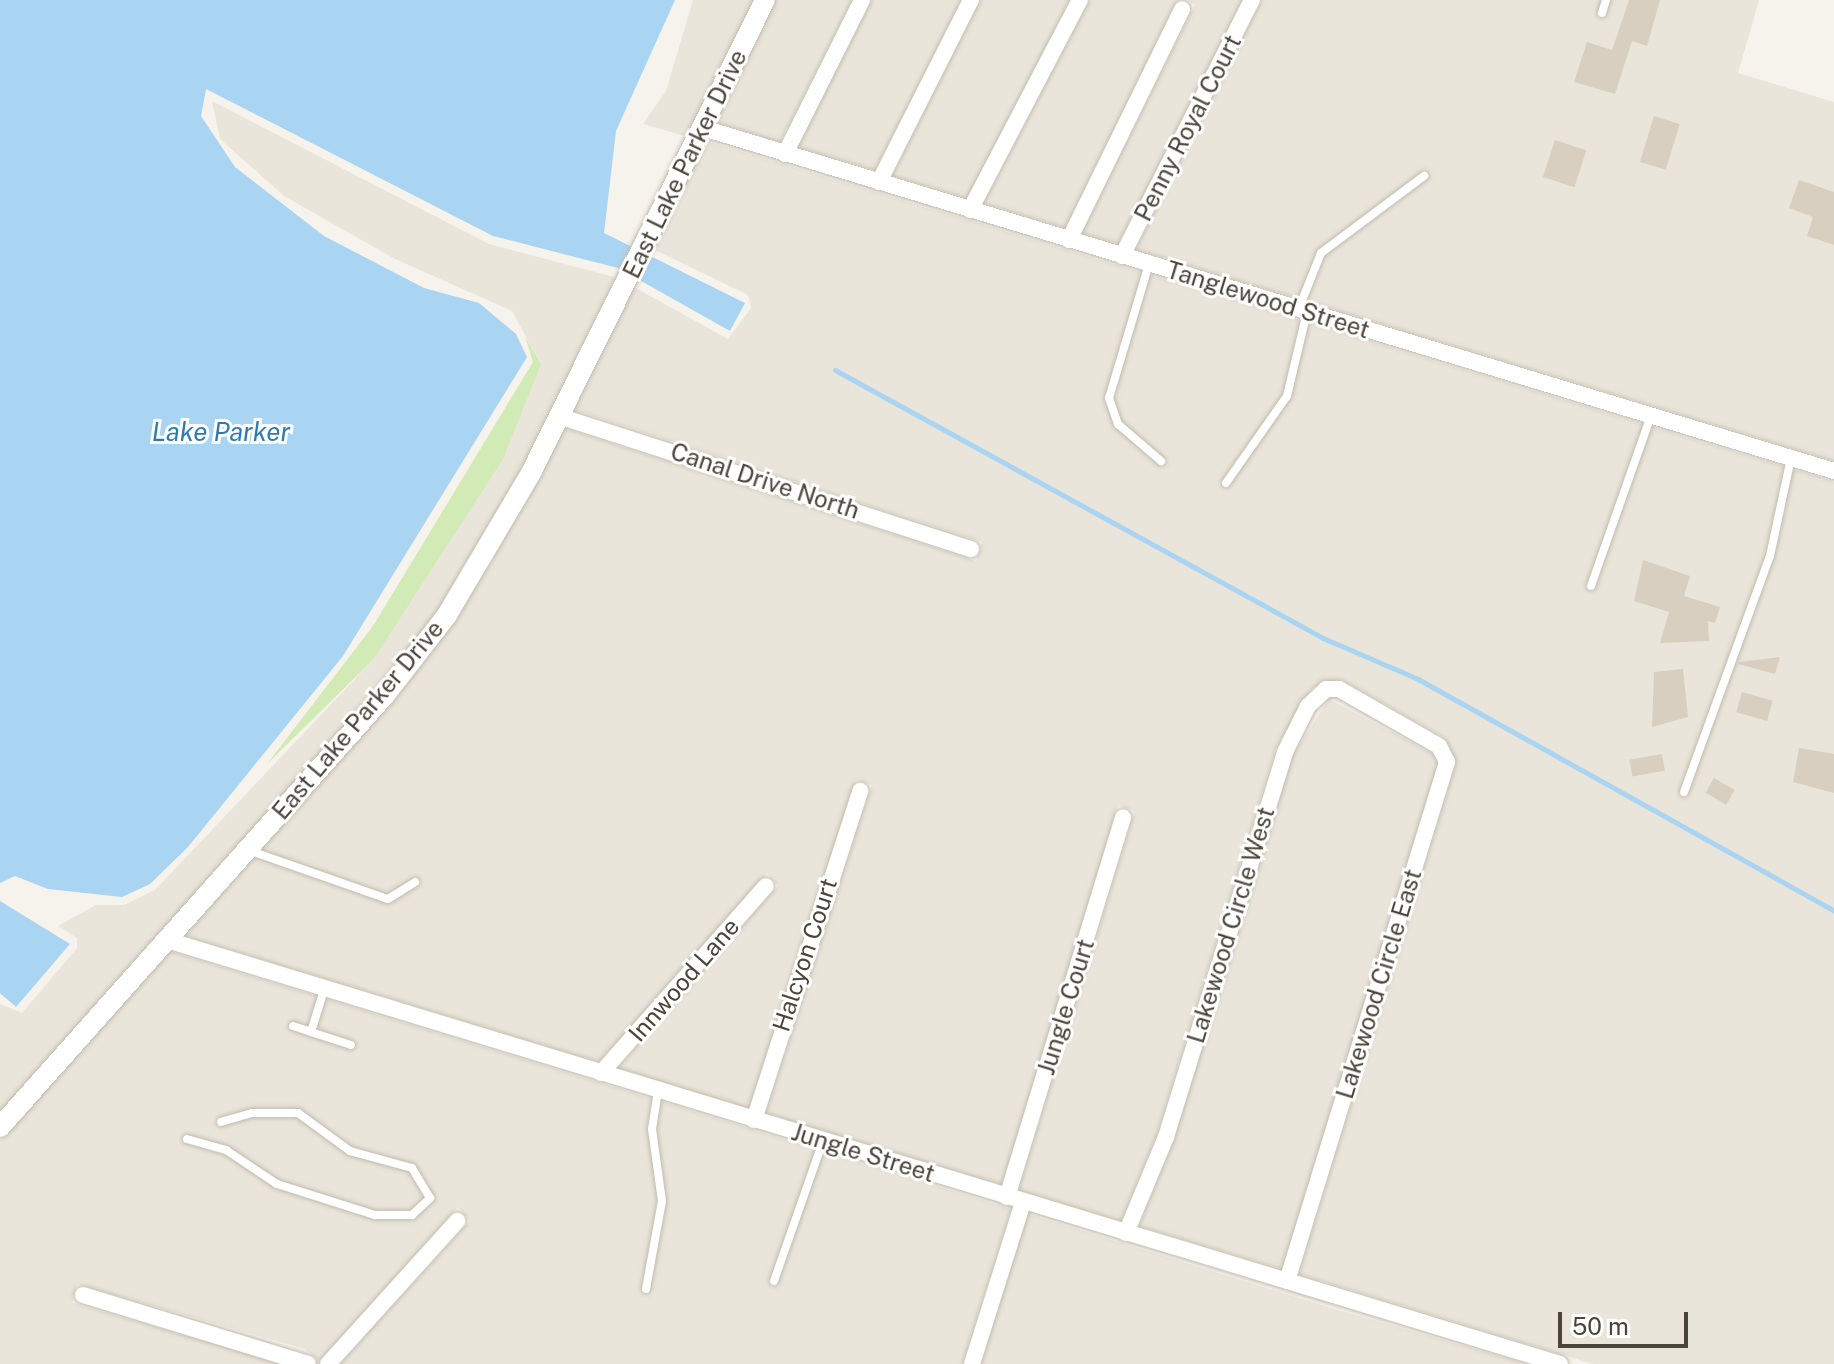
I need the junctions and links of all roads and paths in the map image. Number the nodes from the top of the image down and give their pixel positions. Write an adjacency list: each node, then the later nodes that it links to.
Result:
1 (765, 0): 9 (street, East Lake Parker Drive)
2 (862, 0): 10 (street)
3 (971, 0): 12 (street)
4 (1080, 0): 13 (street)
5 (1252, 0): 15 (street, Penny Royal Court)
6 (1606, 0): 8 (lane)
7 (1182, 9): 14 (street)
8 (1602, 13)
9 (703, 128): 10 (street, Tanglewood Street); 18 (street, East Lake Parker Drive)
10 (785, 154): 12 (street, Tanglewood Street)
11 (1424, 176): 17 (lane)
12 (879, 182): 13 (street, Tanglewood Street)
13 (970, 210): 14 (street, Tanglewood Street)
14 (1069, 240): 15 (street, Tanglewood Street)
15 (1122, 256): 16 (street, Tanglewood Street)
16 (1149, 264): 17 (street, Tanglewood Street); 21 (lane)
17 (1303, 310): 19 (street, Tanglewood Street); 23 (lane)
18 (559, 416): 24 (street, Canal Drive North); 30 (street, East Lake Parker Drive)
19 (1651, 416): 20 (street, Tanglewood Street); 25 (lane)
20 (1791, 458): 22 (street, Tanglewood Street); 28 (lane)
21 (1161, 461)
22 (1834, 471)
23 (1226, 483)
24 (971, 549)
25 (1591, 586)
26 (1387, 716): 47 (street, Lakewood Circle West); 49 (street, Lakewood Circle East)
27 (860, 791): 40 (street, Halcyon Court)
28 (1684, 792)
29 (1123, 817): 45 (street, Jungle Court)
30 (247, 849): 31 (lane); 33 (street, East Lake Parker Drive)
31 (415, 882)
32 (766, 886): 38 (street, Innwood Lane)
33 (167, 940): 34 (street, Jungle Street); 42 (street, East Lake Parker Drive)
34 (324, 990): 36 (lane); 38 (street, Jungle Street)
35 (293, 1026): 36 (lane)
36 (311, 1032): 37 (lane)
37 (351, 1045)
38 (601, 1073): 39 (street, Jungle Street)
39 (658, 1091): 40 (street, Jungle Street); 50 (lane)
40 (754, 1120): 44 (street, Jungle Street)
41 (221, 1122): 43 (lane)
42 (0, 1127)
43 (187, 1139)
44 (823, 1141): 45 (street, Jungle Street); 48 (lane)
45 (1015, 1199): 47 (street, Jungle Street); 54 (street, Jungle Court)
46 (457, 1221): 53 (street)
47 (1126, 1233): 49 (street, Jungle Street)
48 (774, 1281)
49 (1287, 1281): 55 (street, Jungle Street)
50 (646, 1289)
51 (83, 1295): 52 (street)
52 (308, 1364)
53 (328, 1364)
54 (972, 1364)
55 (1560, 1364)

